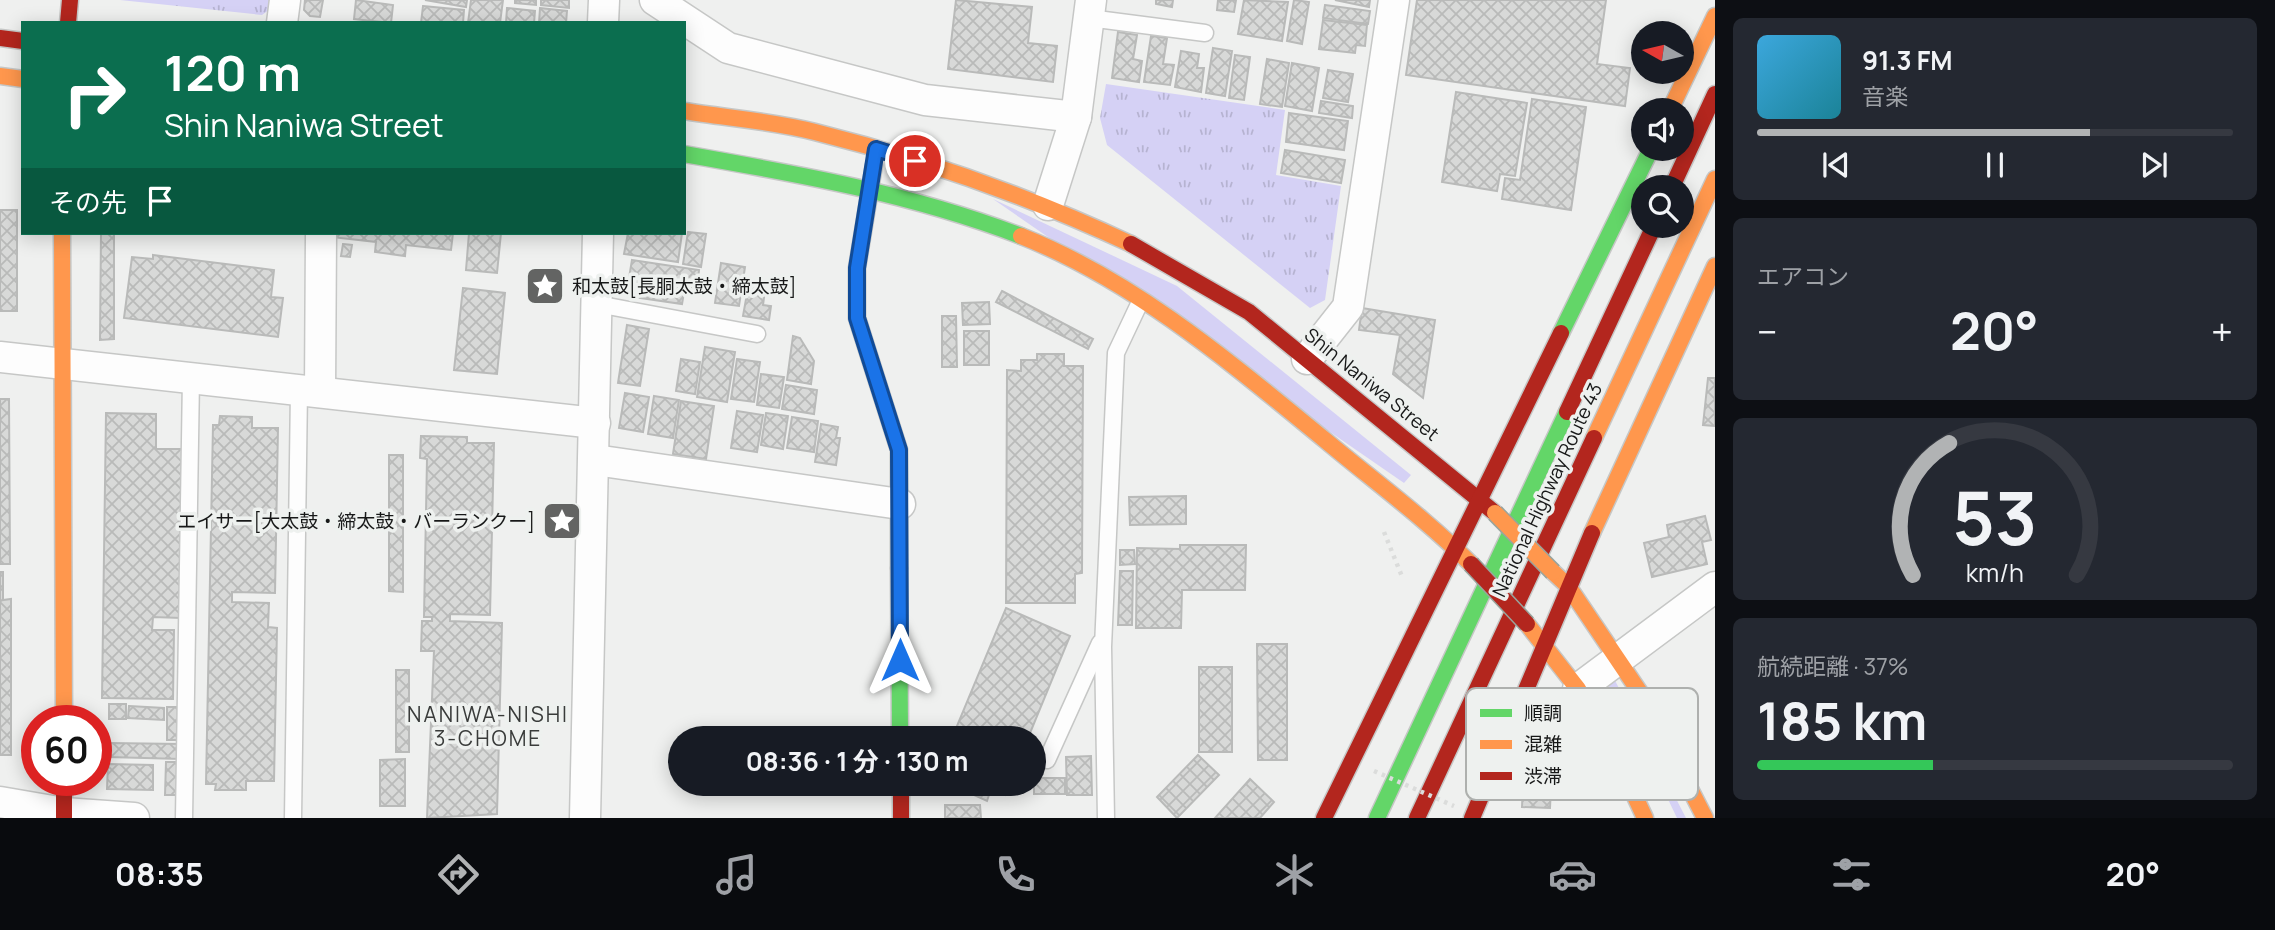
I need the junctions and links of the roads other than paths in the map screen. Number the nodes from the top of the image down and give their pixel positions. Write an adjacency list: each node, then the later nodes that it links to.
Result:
1 (70, 0): 8 (main road)
2 (285, 0): 9 (street)
3 (604, 0): 10 (street)
4 (654, 0): 12 (street)
5 (1394, 0): 38 (street)
6 (1090, 9): 13 (lane); 21 (street)
7 (1715, 16): 19 (main road)
8 (68, 21)
9 (282, 21)
10 (603, 21)
11 (686, 21): 21 (street)
12 (686, 21)
13 (1205, 33)
14 (0, 38): 15 (main road)
15 (21, 41)
16 (0, 76): 17 (main road)
17 (21, 79)
18 (1715, 94): 25 (main road)
19 (1676, 98)
20 (686, 111): 22 (main road, Shin Naniwa Street)
21 (1076, 117): 28 (street)
22 (876, 149): 27 (main road); 28 (main road, Shin Naniwa Street)
23 (686, 154): 27 (main road)
24 (1645, 161): 44 (main road)
25 (1678, 175)
26 (1715, 179): 52 (main road, National Highway Route 43)
27 (870, 190): 34 (main road); 45 (main road)
28 (1048, 205): 38 (main road, Shin Naniwa Street)
29 (62, 235): 39 (main road)
30 (321, 235): 41 (street)
31 (598, 235): 35 (street)
32 (1648, 238): 75 (main road, National Highway Route 43)
33 (1715, 266): 47 (main road)
34 (1141, 300): 46 (main road); 49 (lane)
35 (597, 304): 36 (lane); 42 (street)
36 (757, 334)
37 (0, 356): 39 (street)
38 (1307, 359): 44 (main road, Shin Naniwa Street)
39 (62, 364): 40 (street); 57 (main road)
40 (191, 378): 41 (street); 69 (lane)
41 (309, 391): 42 (street); 70 (lane)
42 (595, 423): 43 (street)
43 (595, 460): 45 (street); 71 (street)
44 (1482, 500): 46 (main road); 47 (main road, Shin Naniwa Street, bridge)
45 (900, 504): 59 (main road)
46 (1458, 550): 50 (main road, bridge); 74 (main road)
47 (1568, 586): 50 (main road); 51 (main road, Shin Naniwa Street)
48 (1715, 587): 51 (street)
49 (1104, 635): 60 (lane); 73 (lane)
50 (1544, 645): 53 (main road); 54 (main road)
51 (1617, 657): 55 (street); 56 (main road, Shin Naniwa Street)
52 (1478, 688)
53 (1526, 688)
54 (1577, 688)
55 (1579, 688)
56 (1637, 688)
57 (64, 705)
58 (1466, 713): 76 (main road, National Highway Route 43)
59 (900, 726)
60 (1048, 760)
61 (64, 796): 67 (main road)
62 (901, 796): 72 (main road)
63 (1479, 800): 77 (main road)
64 (1637, 800): 78 (main road)
65 (1696, 800): 79 (main road, Shin Naniwa Street)
66 (0, 802): 67 (street)
67 (64, 815): 68 (street)
68 (134, 818)
69 (184, 818)
70 (293, 818)
71 (584, 818)
72 (901, 818)
73 (1106, 818)
74 (1324, 818)
75 (1377, 818)
76 (1417, 818)
77 (1472, 818)
78 (1645, 818)
79 (1705, 818)

